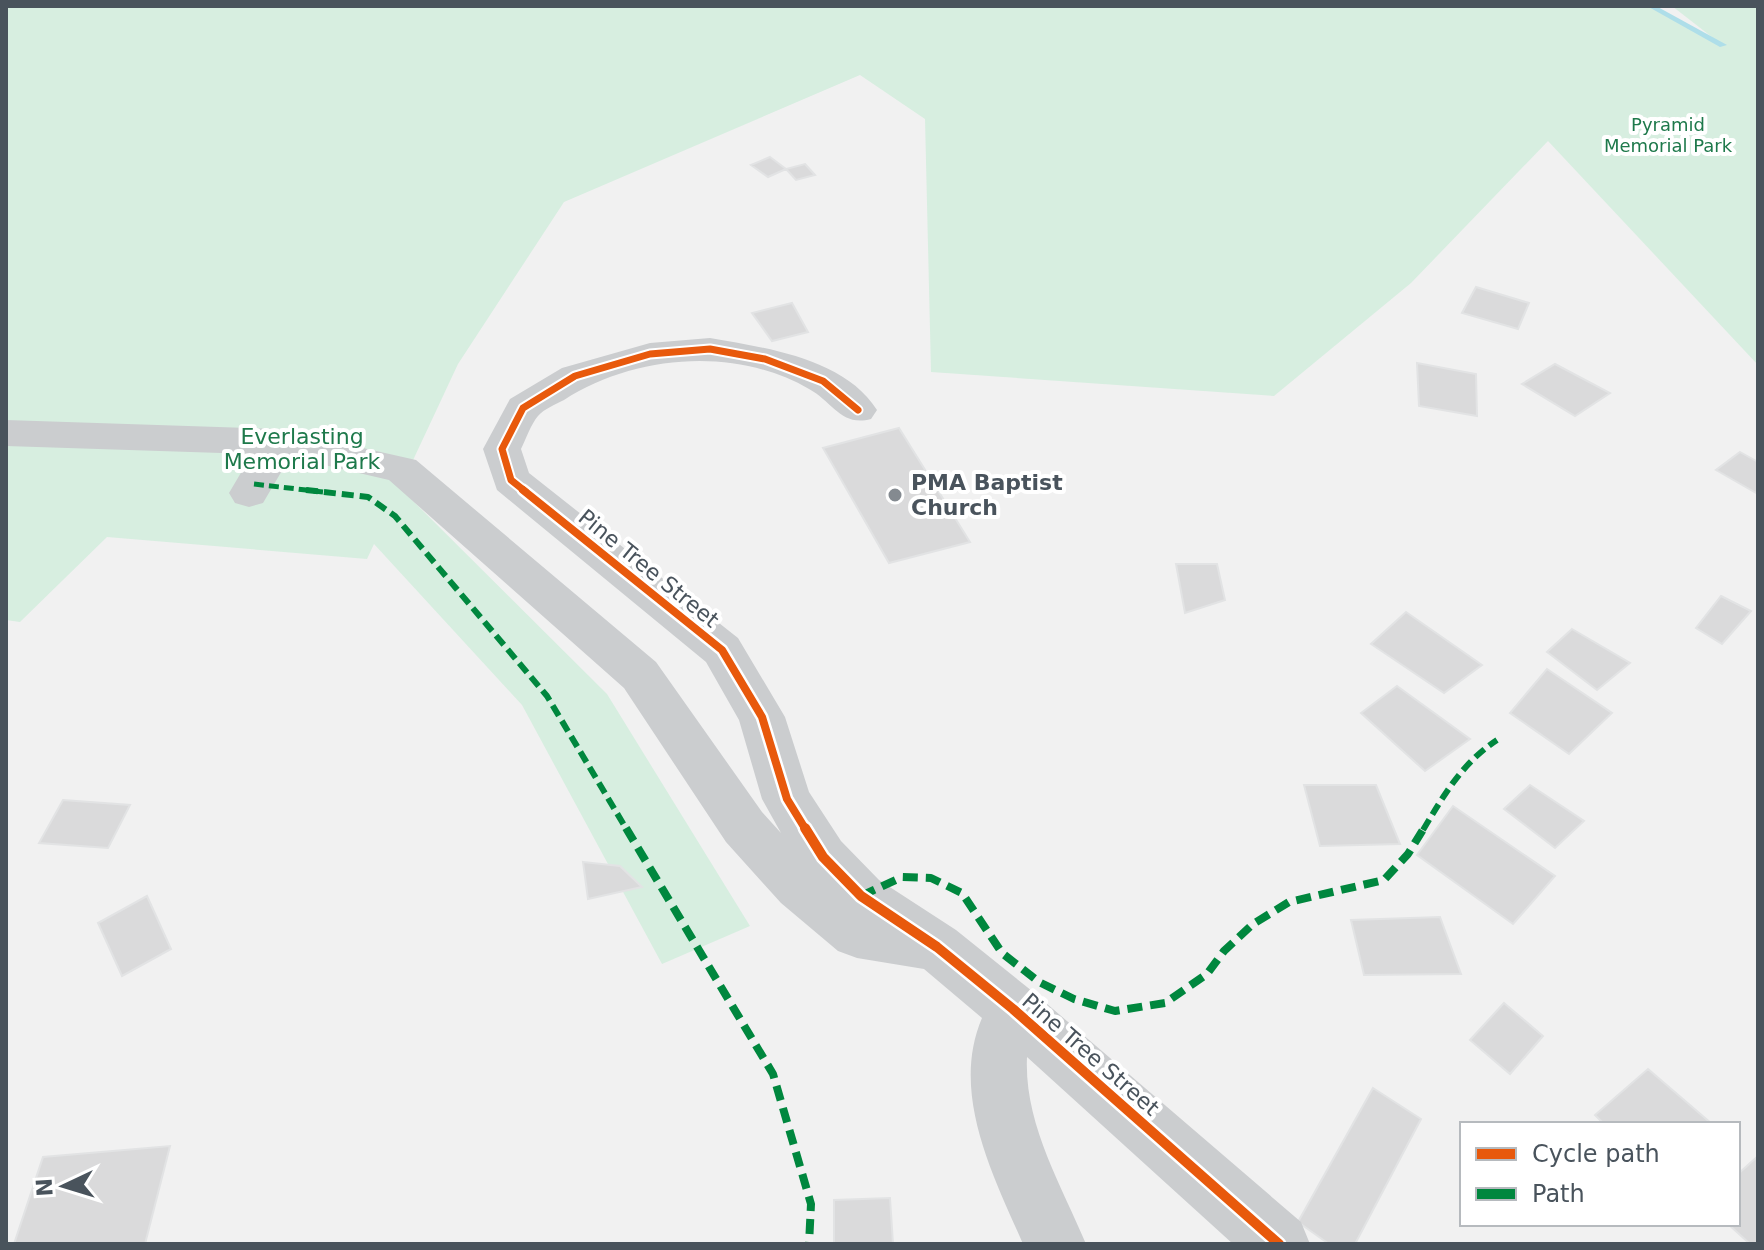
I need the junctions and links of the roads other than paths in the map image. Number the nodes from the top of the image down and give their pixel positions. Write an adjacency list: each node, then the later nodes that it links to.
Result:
1 (858, 410): 5 (street, Pine Tree Street)
2 (6, 433): 3 (street)
3 (279, 442): 4 (street); 5 (street)
4 (249, 493)
5 (937, 947): 6 (street, Pine Tree Street)
6 (1013, 1009): 7 (street); 8 (street, Pine Tree Street)
7 (1055, 1244)
8 (1279, 1244)

